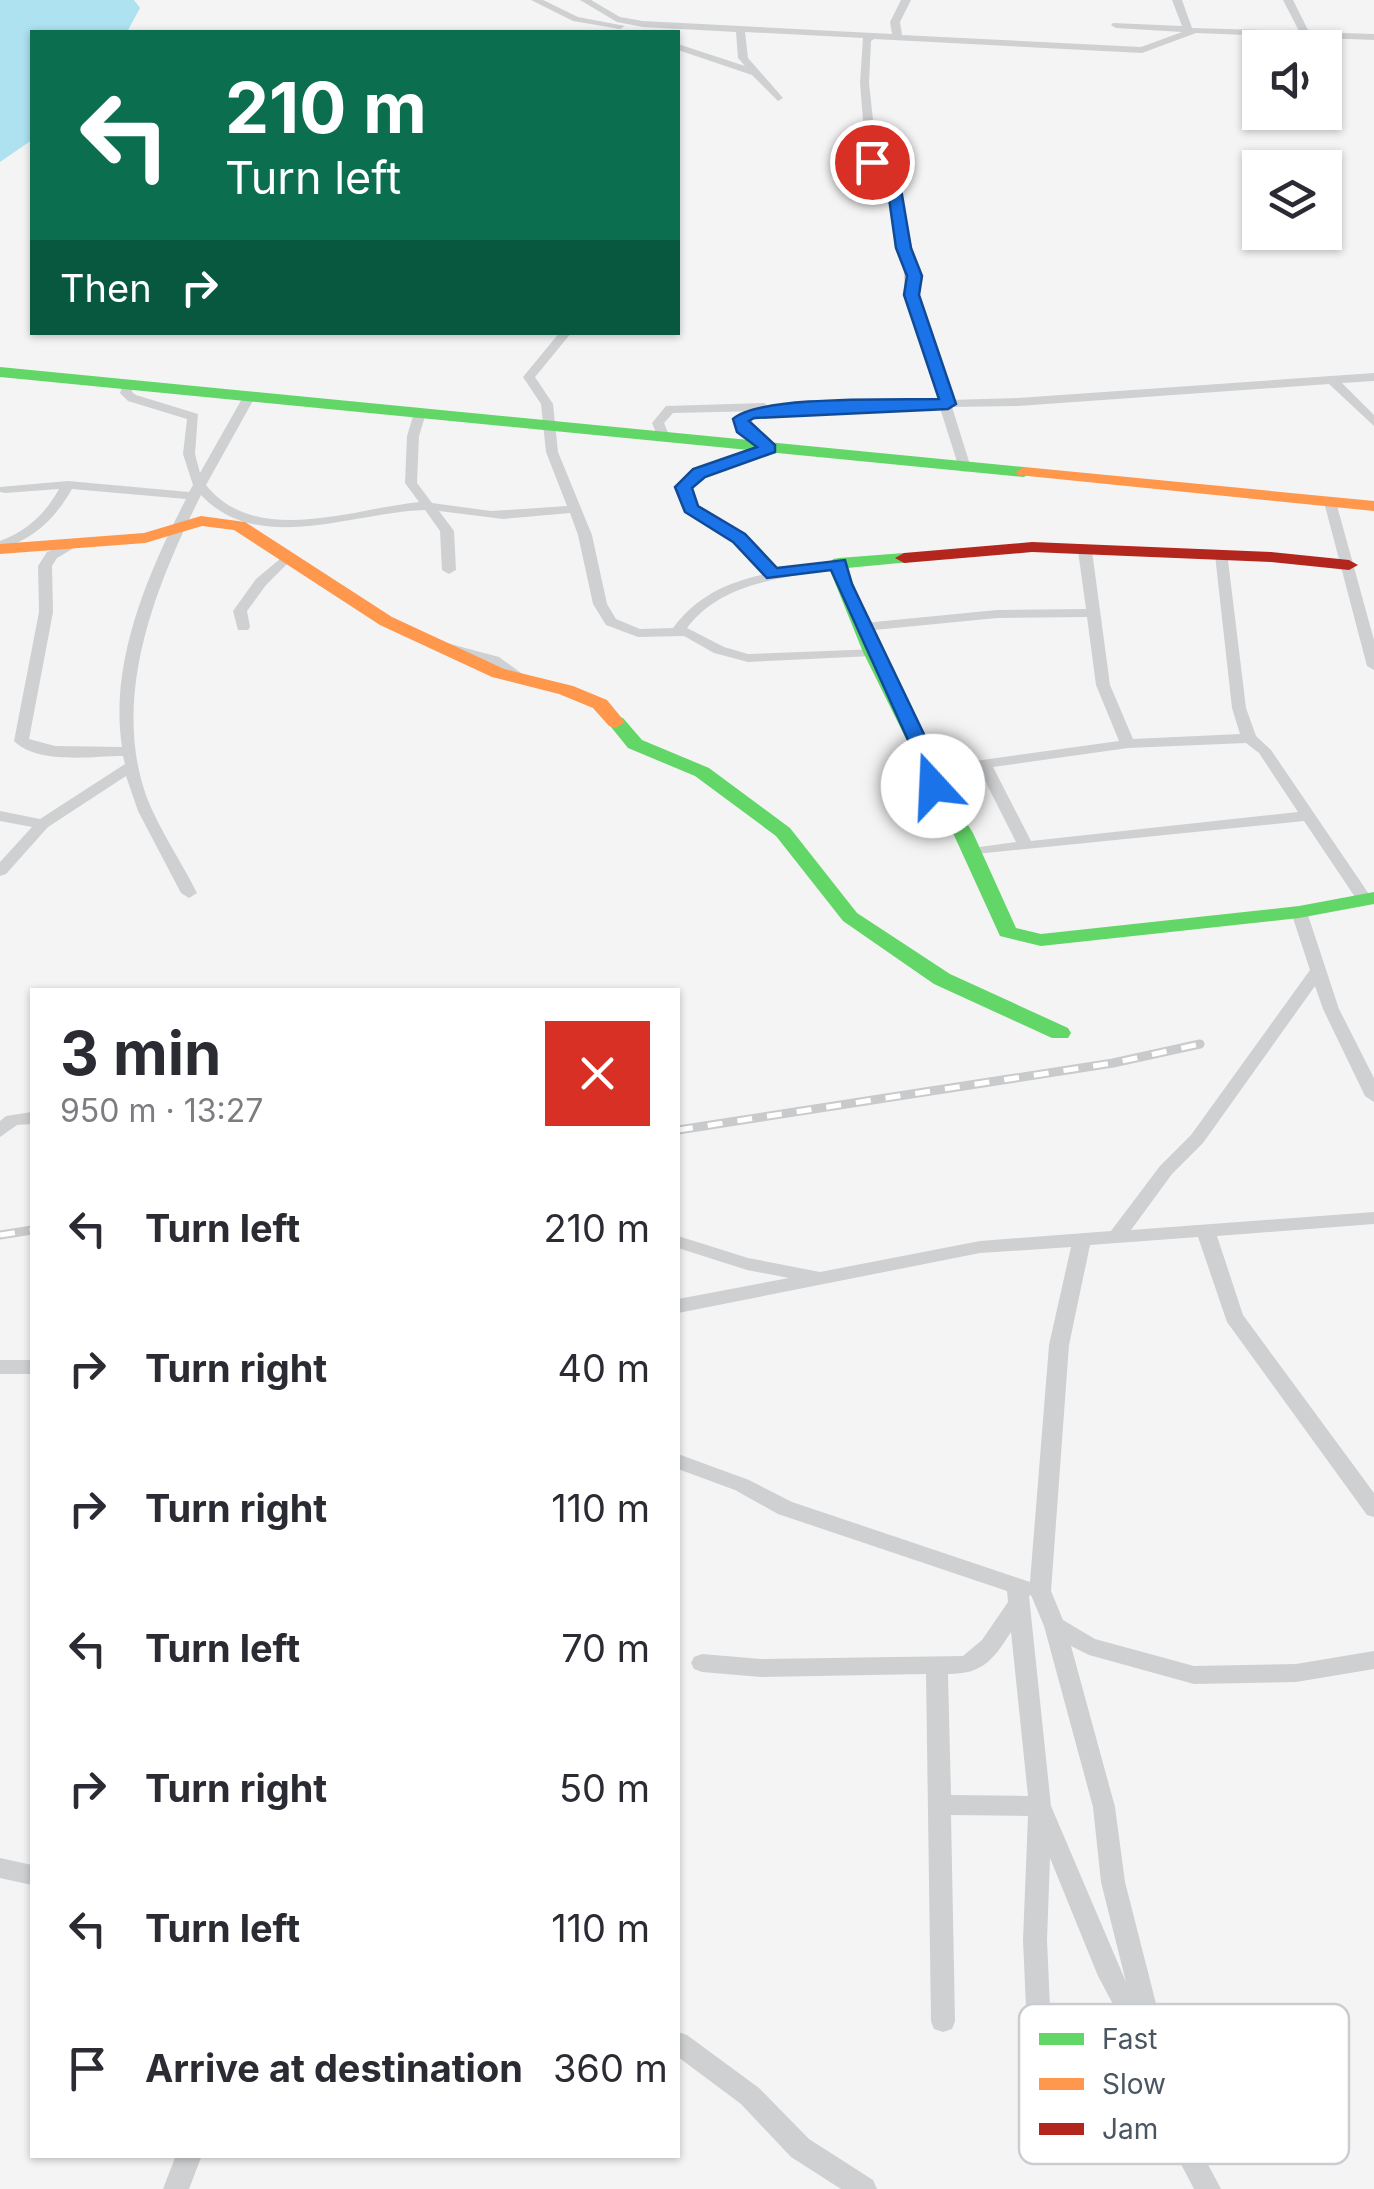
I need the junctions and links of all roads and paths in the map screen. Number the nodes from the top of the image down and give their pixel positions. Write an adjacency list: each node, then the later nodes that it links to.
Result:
1 (536, 0): 7 (street)
2 (586, 0): 8 (street)
3 (906, 0): 14 (street)
4 (1177, 0): 10 (street)
5 (1288, 0): 11 (street)
6 (1116, 25): 10 (street)
7 (625, 26): 8 (street); 9 (street)
8 (742, 29): 13 (street); 18 (street)
9 (634, 30)
10 (1187, 30): 12 (street); 14 (street)
11 (1303, 30)
12 (1242, 32)
13 (875, 34): 14 (street); 26 (street)
14 (897, 35)
15 (1342, 36): 16 (street)
16 (1374, 37)
17 (680, 48): 18 (street)
18 (754, 72): 19 (street)
19 (778, 98)
20 (564, 335): 30 (street)
21 (0, 372): 24 (street)
22 (1374, 377): 23 (street)
23 (1332, 380): 26 (street); 29 (street)
24 (128, 385): 25 (street); 36 (street)
25 (248, 397): 28 (street); 36 (street)
26 (948, 404): 27 (street); 33 (street)
27 (779, 409): 31 (street); 32 (street)
28 (420, 413): 30 (street); 39 (street)
29 (1374, 422)
30 (548, 426): 31 (street); 41 (street)
31 (664, 438): 32 (street)
32 (770, 448): 33 (street); 51 (street)
33 (965, 468): 38 (street)
34 (0, 474): 37 (street)
35 (68, 485): 36 (street); 37 (street); 44 (street)
36 (194, 489): 39 (street); 42 (street)
37 (3, 494)
38 (1330, 502): 40 (street); 49 (street)
39 (430, 506): 41 (street); 50 (street)
40 (1374, 506)
41 (572, 509): 56 (street)
42 (178, 526): 43 (street); 47 (street); 61 (street)
43 (72, 545): 44 (street); 61 (street)
44 (0, 547)
45 (1086, 551): 46 (street); 48 (street); 53 (street)
46 (1222, 555): 49 (street); 59 (street)
47 (286, 558): 54 (street); 74 (street)
48 (839, 564): 51 (street); 55 (street)
49 (1349, 566): 52 (street)
50 (450, 570)
51 (773, 574): 56 (street)
52 (1366, 602): 58 (street)
53 (1092, 613): 55 (street); 60 (street)
54 (243, 627)
55 (864, 627): 57 (street)
56 (677, 632): 57 (street)
57 (872, 652): 63 (street)
58 (1374, 666)
59 (1248, 738): 60 (street); 65 (street)
60 (1128, 744): 62 (street)
61 (131, 758): 66 (street); 70 (street)
62 (984, 764): 63 (street); 67 (street)
63 (930, 771): 68 (street)
64 (0, 816): 66 (street)
65 (1306, 816): 67 (street); 71 (street)
66 (43, 824): 69 (street)
67 (1026, 846): 68 (street)
68 (971, 852): 72 (street)
69 (0, 871)
70 (190, 893)
71 (1369, 899): 72 (street)
72 (1299, 912): 73 (street)
73 (1319, 970): 75 (street); 80 (street)
74 (1060, 1033)
75 (1374, 1096)
76 (30, 1118): 77 (street)
77 (0, 1131)
78 (1374, 1218): 79 (street)
79 (1205, 1229): 80 (street); 88 (street)
80 (1118, 1234): 81 (street)
81 (1082, 1241): 83 (street); 89 (street)
82 (680, 1243): 83 (street)
83 (824, 1277): 84 (street)
84 (680, 1306)
85 (0, 1367): 86 (street)
86 (30, 1367)
87 (680, 1462): 89 (street)
88 (1374, 1509)
89 (1025, 1595): 90 (street); 93 (street); 95 (street)
90 (1055, 1626): 91 (street); 100 (street)
91 (1374, 1660)
92 (702, 1663): 93 (street)
93 (937, 1668): 94 (street)
94 (938, 1805): 95 (street); 101 (street)
95 (1040, 1806): 98 (street); 99 (street)
96 (0, 1868): 97 (street)
97 (30, 1875)
98 (1038, 2004)
99 (1125, 2004)
100 (1144, 2004)
101 (943, 2021)
102 (680, 2044): 106 (street)
103 (189, 2158): 105 (street)
104 (1194, 2164): 107 (street)
105 (176, 2189)
106 (864, 2189)
107 (1208, 2189)

